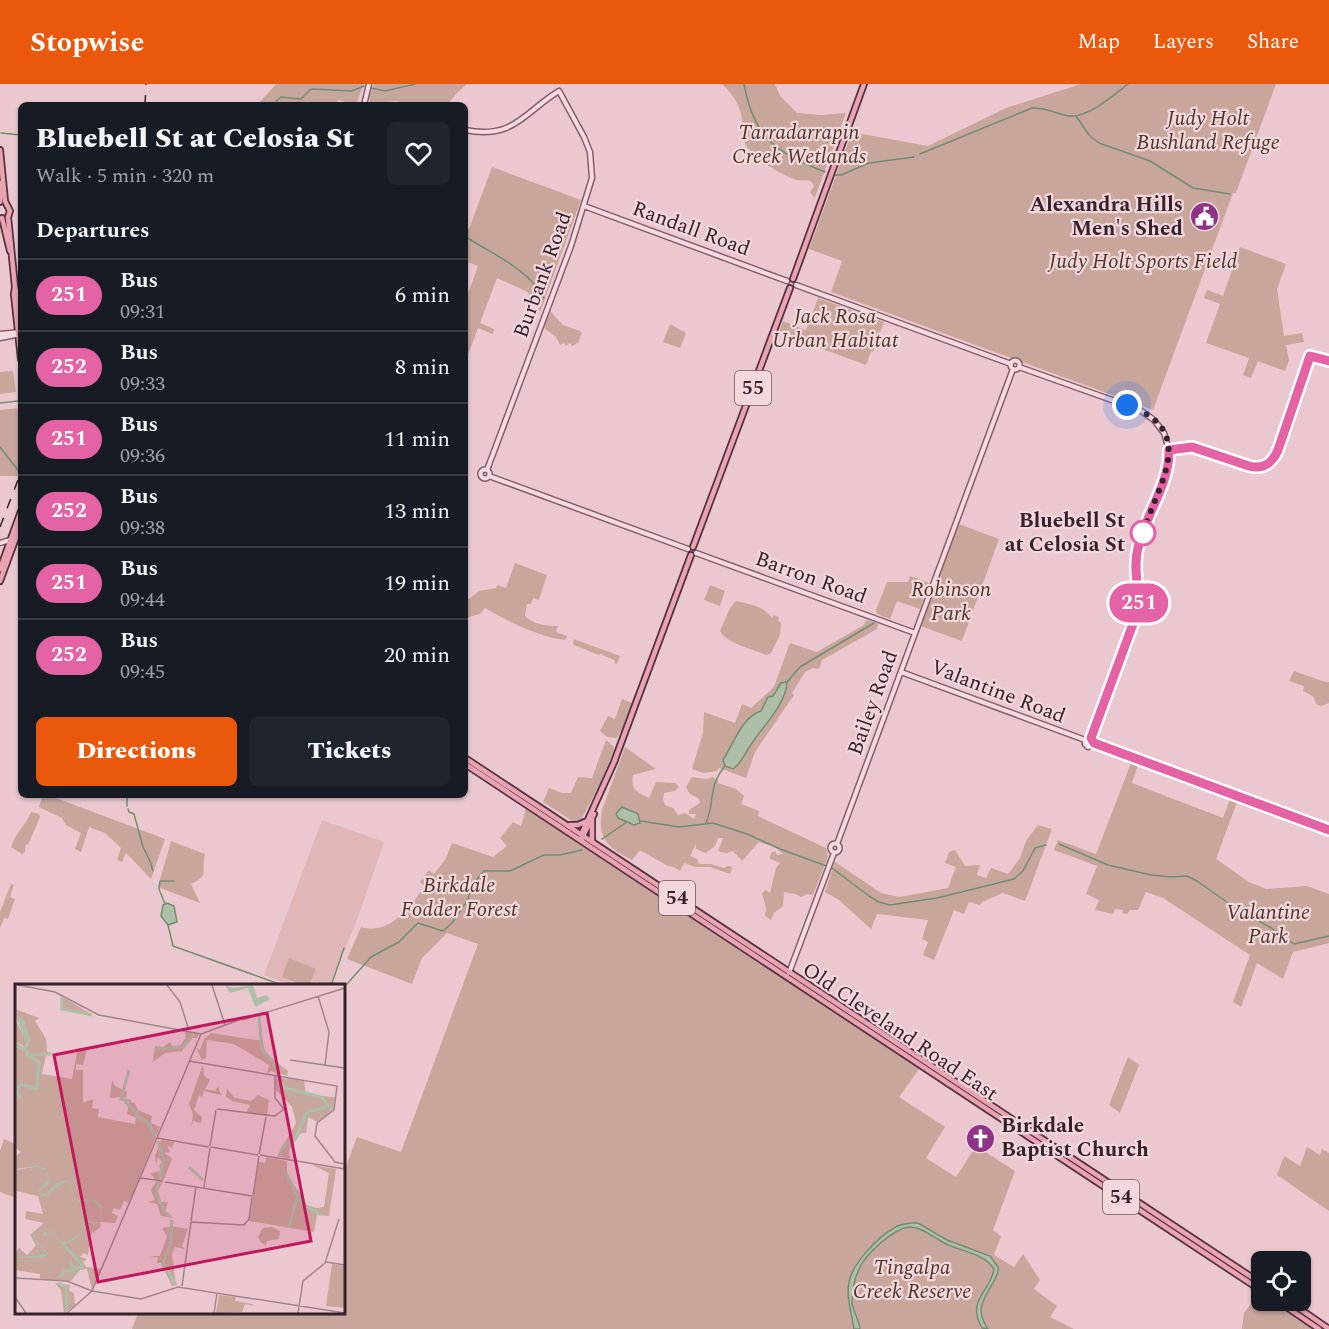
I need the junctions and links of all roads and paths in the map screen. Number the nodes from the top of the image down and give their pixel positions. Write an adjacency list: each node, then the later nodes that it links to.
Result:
1 (369, 84): 3 (street)
2 (864, 84): 12 (main road)
3 (365, 102)
4 (468, 130): 9 (street, Burbank Road)
5 (0, 150): 8 (main road)
6 (0, 183): 7 (main road)
7 (0, 202)
8 (7, 206): 10 (main road); 11 (main road)
9 (584, 206): 12 (street, Randall Road); 22 (street, Burbank Road)
10 (0, 207)
11 (3, 217): 14 (main road)
12 (790, 280): 13 (main road); 13 (main road)
13 (793, 286): 19 (street); 28 (main road, 55)
14 (15, 287): 15 (main road); 16 (main road)
15 (18, 300)
16 (18, 321)
17 (18, 334): 18 (street)
18 (0, 336)
19 (1011, 364): 20 (street); 21 (street)
20 (1019, 367): 21 (street); 35 (street)
21 (1013, 369): 33 (street, Bailey Road)
22 (487, 470): 23 (street); 23 (street)
23 (489, 476): 28 (street)
24 (18, 519): 26 (main road)
25 (18, 529): 29 (main road)
26 (10, 540): 27 (street); 29 (main road)
27 (0, 543)
28 (691, 548): 30 (main road)
29 (5, 551): 31 (main road); 32 (main road)
30 (693, 554): 33 (street, Barron Road); 40 (main road)
31 (0, 569)
32 (0, 580)
33 (915, 633): 34 (street, Bailey Road)
34 (901, 672): 36 (street, Valantine Road); 45 (street, Bailey Road)
35 (1091, 738): 36 (street); 37 (street)
36 (1085, 740): 37 (street)
37 (1094, 743): 42 (street)
38 (468, 760): 41 (main road, 54)
39 (468, 766): 43 (main road, 54)
40 (590, 819): 41 (main road); 43 (main road); 44 (main road)
41 (567, 825): 43 (main road, 54)
42 (1329, 830)
43 (582, 837): 44 (main road, Old Cleveland Road East / 54); 45 (main road, Old Cleveland Road East / 54)
44 (592, 842): 45 (main road, Old Cleveland Road East / 54)
45 (789, 975): 46 (main road, Old Cleveland Road East / 54); 47 (main road, Old Cleveland Road East / 54)
46 (1251, 1277)
47 (1251, 1284)
48 (1292, 1311): 50 (main road)
49 (1303, 1311): 51 (main road)
50 (1319, 1329)
51 (1329, 1329)

